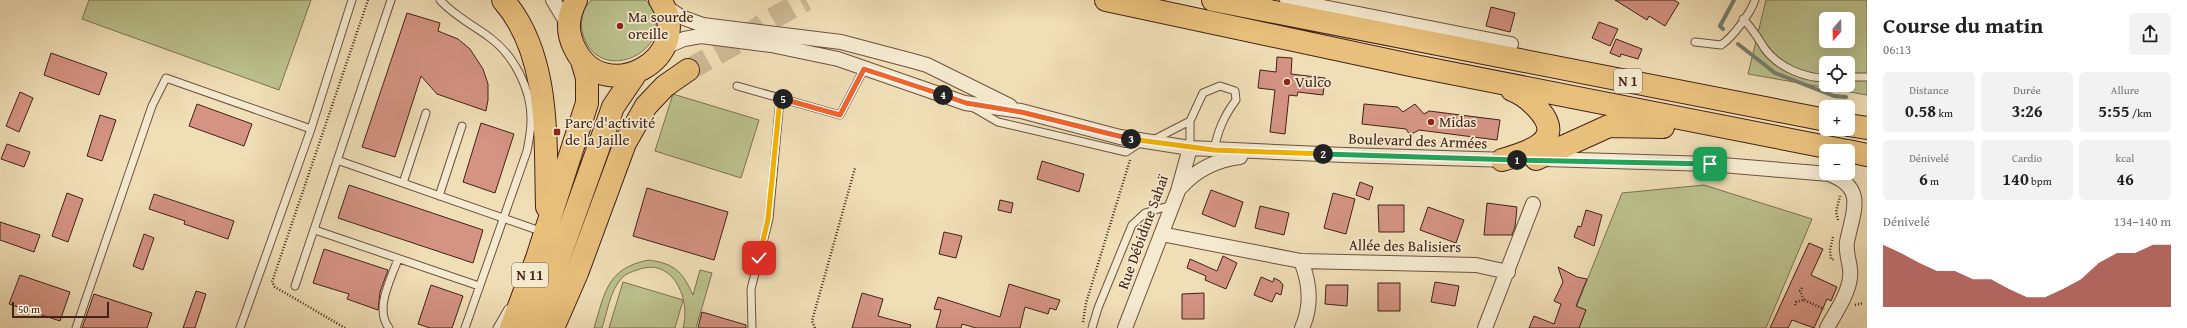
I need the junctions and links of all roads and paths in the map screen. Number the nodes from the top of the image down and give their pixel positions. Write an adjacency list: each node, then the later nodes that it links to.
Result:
1 (352, 0): 39 (lane)
2 (368, 0): 76 (path)
3 (391, 0): 50 (lane)
4 (440, 0): 59 (lane)
5 (503, 0): 61 (highway)
6 (553, 0): 14 (street)
7 (576, 0): 14 (highway)
8 (1106, 0): 27 (highway, N 1)
9 (1213, 0): 34 (highway, N 1)
10 (1287, 0): 16 (street)
11 (1755, 0): 13 (lane)
12 (662, 3): 17 (highway); 19 (street)
13 (1743, 19): 15 (lane); 26 (lane)
14 (568, 24): 18 (highway)
15 (1695, 42)
16 (1511, 44)
17 (661, 53): 21 (street); 23 (highway)
18 (582, 60): 23 (highway); 61 (highway, N 11)
19 (913, 61): 20 (street); 28 (street)
20 (927, 65): 28 (street); 32 (street)
21 (864, 69): 28 (street); 30 (lane)
22 (688, 70): 82 (highway)
23 (636, 73): 81 (highway, N 11)
24 (1855, 77): 25 (lane)
25 (1867, 77)
26 (1819, 78)
27 (1477, 79): 40 (highway, N 1); 51 (highway)
28 (912, 84): 31 (street)
29 (737, 86): 30 (lane)
30 (780, 99): 83 (lane)
31 (966, 103): 32 (street); 45 (lane)
32 (1021, 112): 41 (street, Boulevard des Armées)
33 (426, 113): 53 (lane)
34 (1819, 119)
35 (1190, 121): 41 (lane); 43 (lane); 44 (lane)
36 (1855, 125): 38 (highway)
37 (462, 126): 56 (lane)
38 (1867, 128)
39 (311, 129): 74 (lane); 75 (lane)
40 (1791, 140): 42 (highway, N 1); 49 (highway)
41 (1147, 141): 43 (street, Boulevard des Armées); 45 (lane)
42 (1819, 146)
43 (1190, 148): 44 (street, Boulevard des Armées); 54 (street, Rue Débidine Sahaï)
44 (1214, 150): 46 (street, Boulevard des Armées)
45 (1126, 152): 85 (path)
46 (1279, 152): 51 (street, Boulevard des Armées); 54 (street)
47 (1855, 153): 48 (highway, N 1)
48 (1867, 155)
49 (1536, 159): 51 (street, Boulevard des Armées); 90 (street, Boulevard des Armées)
50 (337, 160): 53 (lane); 62 (lane)
51 (1502, 160)
52 (856, 168): 84 (path)
53 (403, 183): 56 (lane)
54 (1178, 191): 58 (street, Rue Débidine Sahaï)
55 (1840, 194): 60 (path)
56 (439, 196): 59 (lane)
57 (1533, 204): 69 (street)
58 (1172, 205): 64 (street, Rue Débidine Sahaï); 86 (lane)
59 (503, 218): 61 (lane); 71 (lane)
60 (1836, 226)
61 (546, 227): 65 (highway, N 11)
62 (314, 230): 66 (lane); 70 (lane)
63 (1835, 233): 68 (path)
64 (1161, 234): 67 (street, Allée des Balisiers); 87 (street, Rue Débidine Sahaï)
65 (537, 258): 79 (lane); 80 (highway, N 11)
66 (398, 259): 71 (lane); 77 (lane)
67 (1302, 261): 69 (street, Allée des Balisiers); 88 (street)
68 (1842, 261)
69 (1508, 272): 89 (street)
70 (295, 286)
71 (480, 286): 78 (lane)
72 (1802, 288): 73 (path)
73 (1804, 300)
74 (76, 328)
75 (240, 328)
76 (345, 328)
77 (389, 328)
78 (465, 328)
79 (497, 328)
80 (511, 328)
81 (534, 328)
82 (553, 328)
83 (752, 328)
84 (815, 328)
85 (1081, 328)
86 (1092, 328)
87 (1125, 328)
88 (1302, 328)
89 (1485, 328)
90 (1827, 328)

